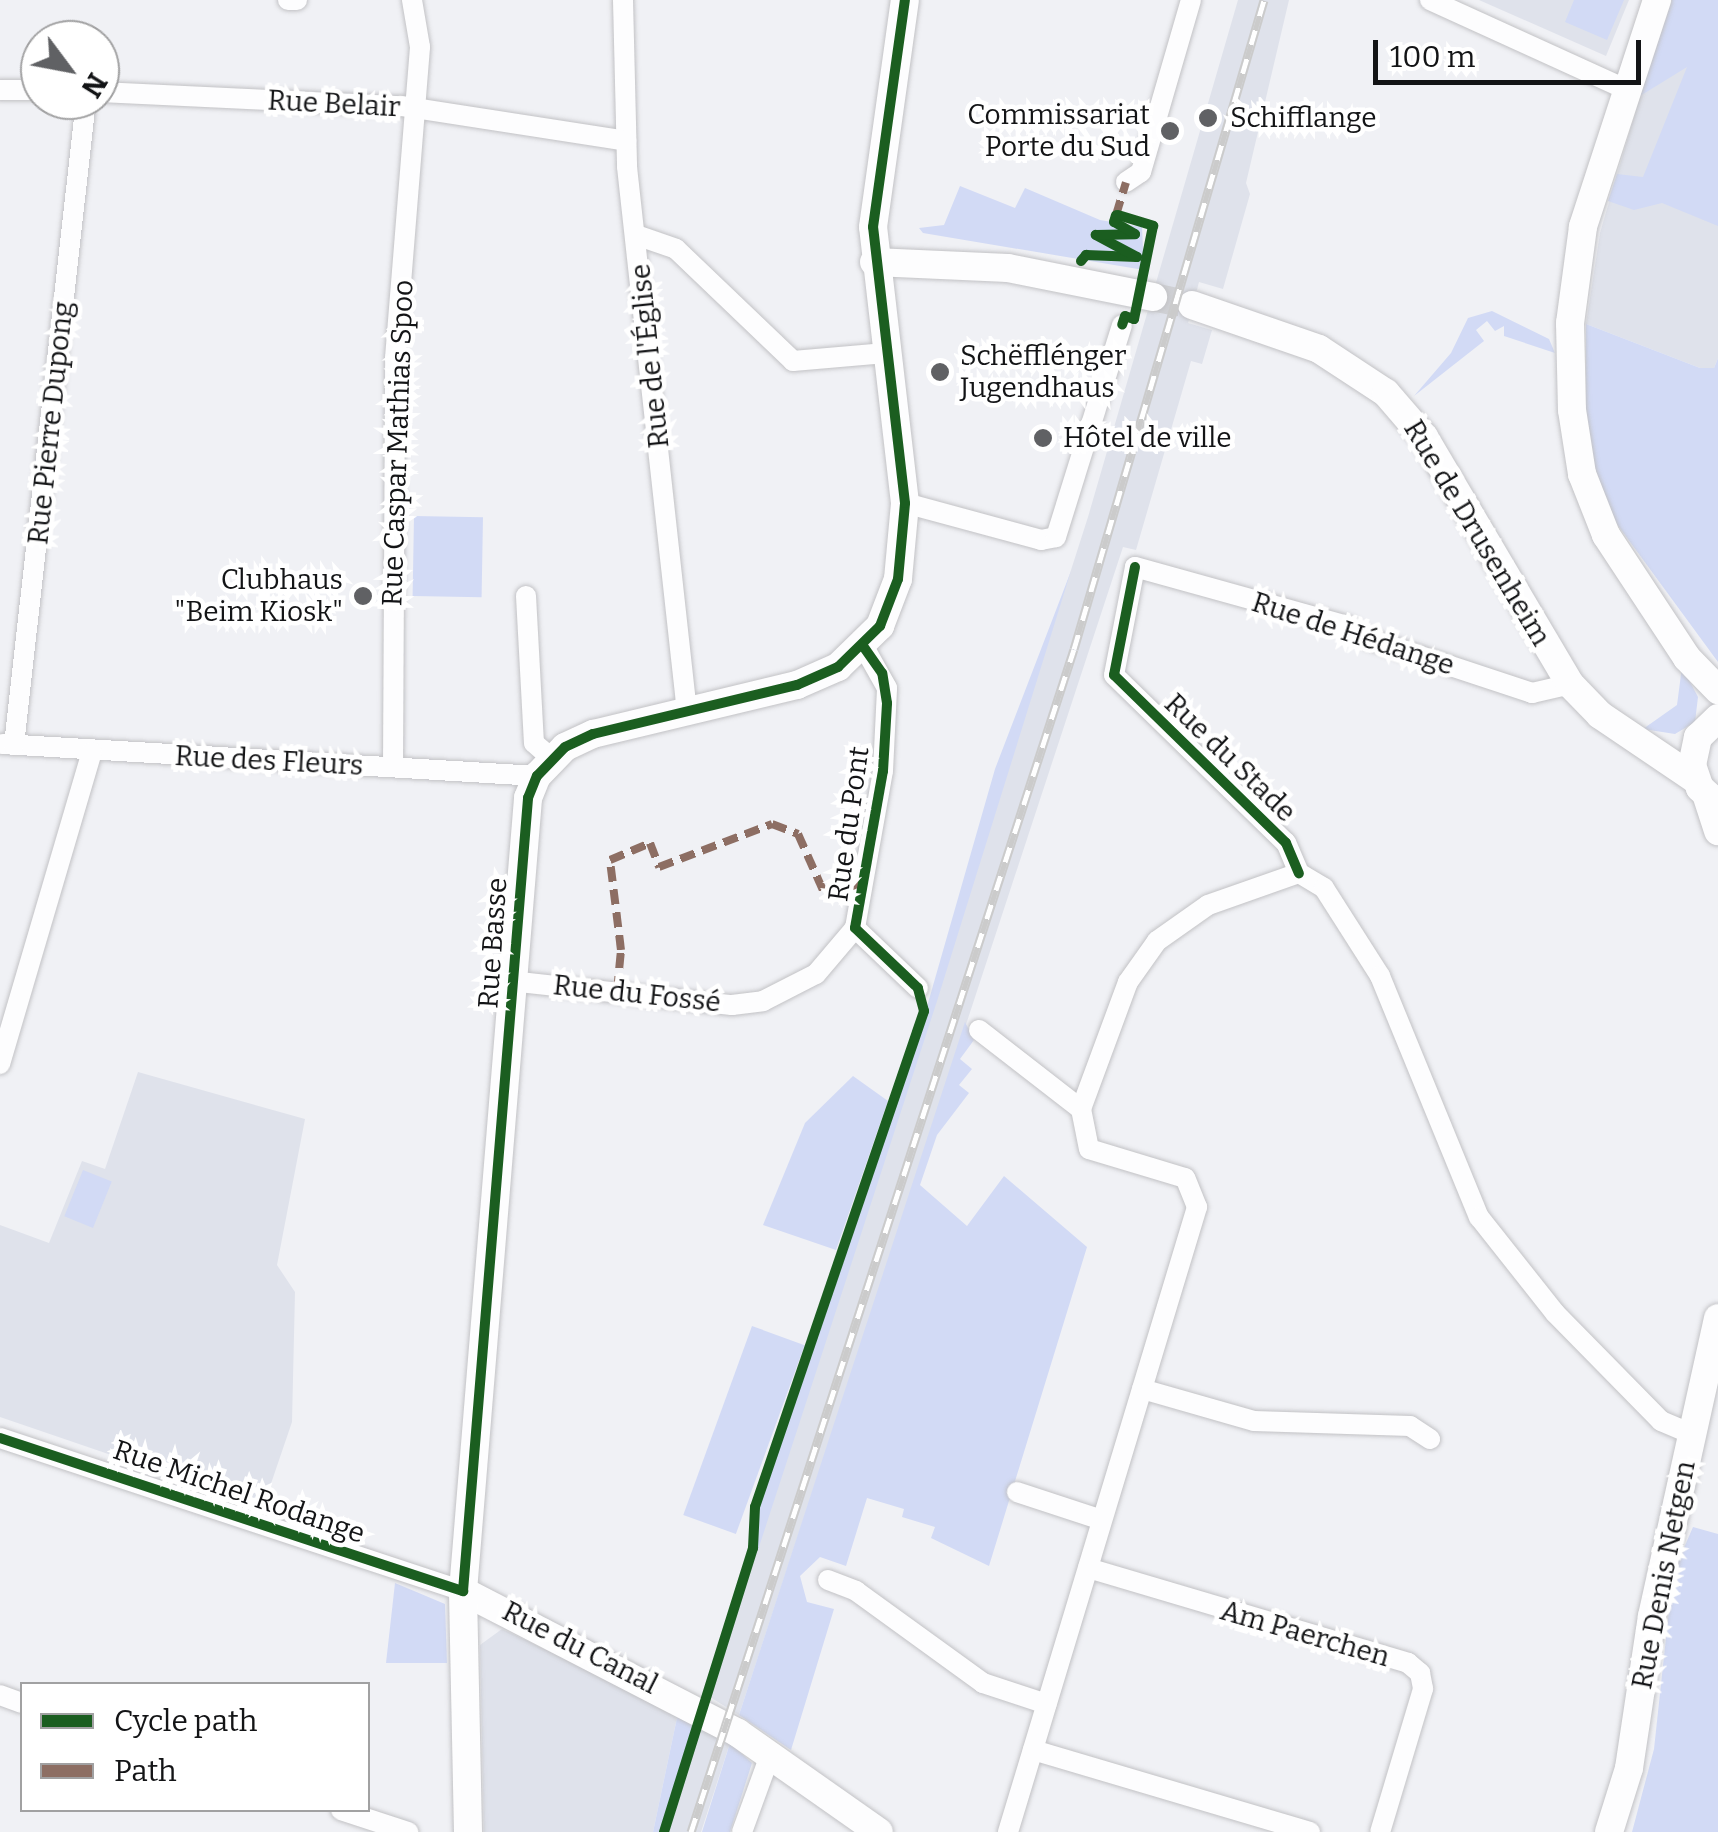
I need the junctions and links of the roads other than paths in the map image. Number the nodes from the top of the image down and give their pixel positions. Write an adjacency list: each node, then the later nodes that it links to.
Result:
1 (288, 0): 2 (street)
2 (297, 0)
3 (412, 0): 11 (street, Rue Caspar Mathias Spoo)
4 (623, 0): 13 (street, Rue de l'Église)
5 (905, 0): 16 (street)
6 (1191, 0): 14 (street)
7 (1430, 0): 9 (street)
8 (1657, 0): 9 (street)
9 (1625, 89): 25 (street)
10 (120, 93): 11 (street, Rue Belair)
11 (417, 109): 13 (street, Rue Belair); 33 (street, Rue Caspar Mathias Spoo)
12 (84, 120): 31 (street, Rue Pierre Dupong)
13 (626, 141): 15 (street, Rue de l'Église)
14 (1126, 182)
15 (639, 236): 20 (street); 28 (street, Rue de l'Église)
16 (874, 262): 17 (street); 20 (street)
17 (1152, 297)
18 (1192, 306): 26 (street, Rue de Drusenheim)
19 (1122, 324): 21 (street)
20 (886, 353): 21 (street)
21 (905, 504): 24 (street)
22 (1135, 567): 26 (street, Rue de Hédange); 37 (street, Rue du Stade)
23 (526, 596): 34 (street)
24 (864, 647): 28 (street); 38 (street, Rue du Pont)
25 (1687, 658): 27 (street); 29 (street)
26 (1570, 684): 30 (street, Rue de Drusenheim)
27 (1718, 690)
28 (687, 712): 34 (street)
29 (1708, 727): 30 (street); 35 (street)
30 (1634, 738): 35 (street, Rue de Drusenheim)
31 (7, 745): 32 (street, Rue des Fleurs)
32 (92, 752): 33 (street, Rue des Fleurs); 42 (street)
33 (393, 767): 34 (street, Rue des Fleurs)
34 (544, 767): 39 (street, Rue Basse)
35 (1707, 793): 36 (street)
36 (1718, 831)
37 (1299, 874): 43 (street); 46 (street, Rue du Stade)
38 (856, 928): 39 (street, Rue du Fossé); 40 (street, Rue du Pont)
39 (510, 981): 53 (street, Rue Basse)
40 (918, 988)
41 (979, 1030): 43 (street)
42 (0, 1064)
43 (1081, 1109): 45 (street)
44 (1718, 1318): 46 (street, Rue Denis Netgen)
45 (1142, 1389): 48 (street); 50 (street)
46 (1692, 1434): 65 (street, Rue Denis Netgen)
47 (0, 1438): 53 (street, Rue Michel Rodange)
48 (1430, 1439)
49 (1017, 1492): 50 (street)
50 (1102, 1520): 51 (street)
51 (1088, 1568): 54 (street); 64 (street, Am Paerchen)
52 (828, 1580): 54 (street)
53 (463, 1591): 56 (street, Rue du Canal); 59 (street, Rue Basse)
54 (1047, 1704): 55 (street)
55 (1033, 1750): 62 (street); 63 (street)
56 (770, 1754): 60 (street); 61 (street)
57 (346, 1812): 58 (street)
58 (408, 1832)
59 (468, 1832)
60 (742, 1832)
61 (879, 1832)
62 (1008, 1832)
63 (1310, 1832)
64 (1380, 1832)
65 (1609, 1832)

